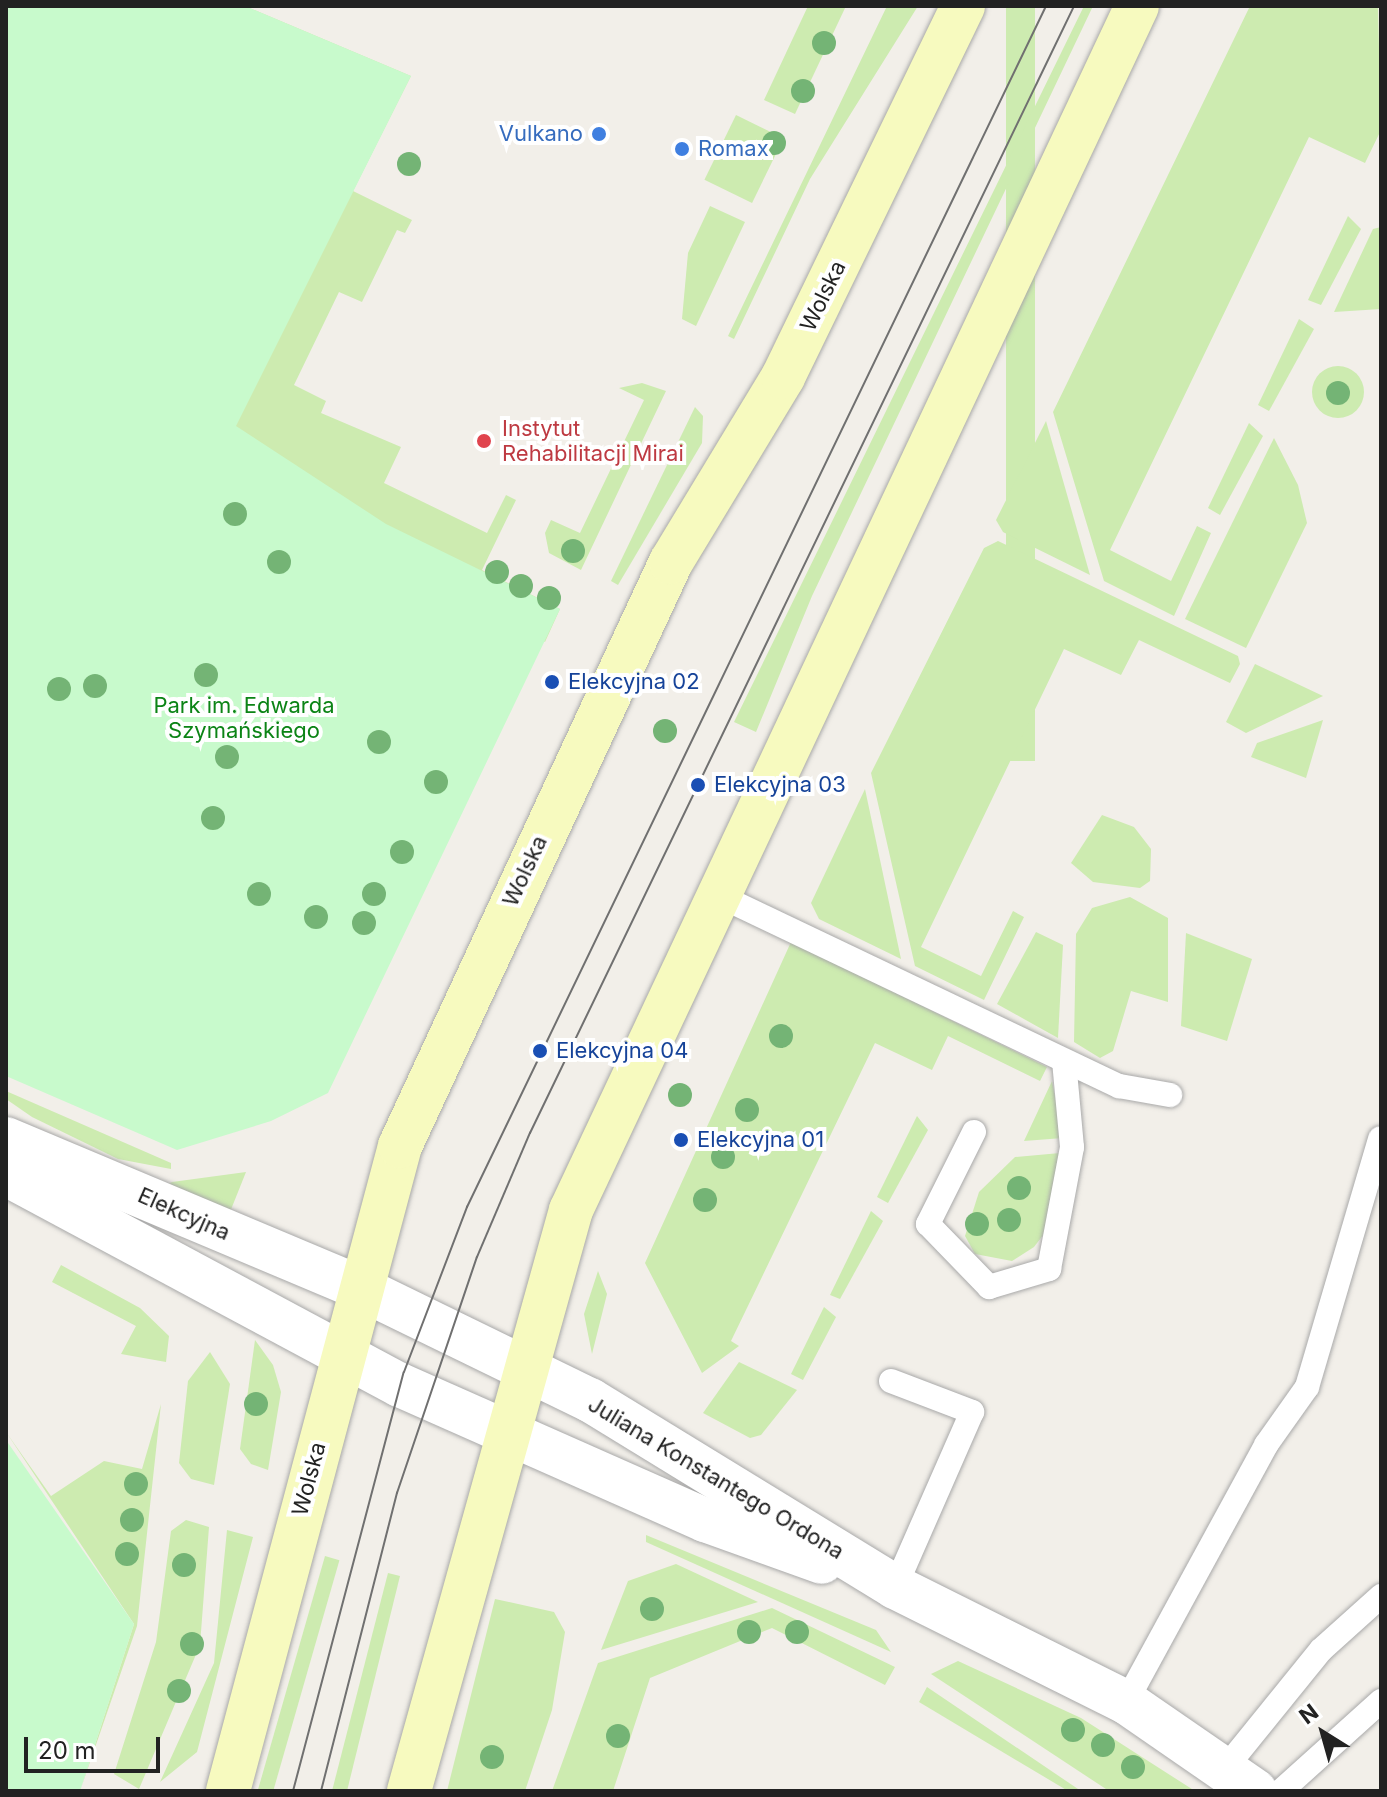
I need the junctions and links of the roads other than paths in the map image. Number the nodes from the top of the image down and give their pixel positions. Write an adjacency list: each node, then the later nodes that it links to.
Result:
1 (963, 6): 10 (main road, Wolska)
2 (1137, 6): 3 (main road)
3 (720, 896): 4 (lane); 12 (main road)
4 (1064, 1061): 5 (lane); 6 (lane)
5 (1170, 1095)
6 (974, 1132)
7 (6, 1139): 10 (street, Elekcyjna)
8 (1380, 1139): 18 (lane)
9 (6, 1174): 11 (street, Elekcyjna)
10 (362, 1289): 11 (main road, Wolska); 12 (street, Juliana Konstantego Ordona)
11 (346, 1355): 14 (street, Juliana Konstantego Ordona); 20 (main road, Wolska)
12 (523, 1367): 14 (main road); 15 (street, Juliana Konstantego Ordona)
13 (891, 1381): 15 (lane)
14 (505, 1435): 15 (street, Juliana Konstantego Ordona); 21 (main road)
15 (895, 1587): 18 (street, Juliana Konstantego Ordona)
16 (1381, 1596): 19 (lane)
17 (1381, 1701): 22 (lane)
18 (1126, 1702): 19 (street, Juliana Konstantego Ordona)
19 (1241, 1779)
20 (228, 1791)
21 (409, 1791)
22 (1281, 1791)

